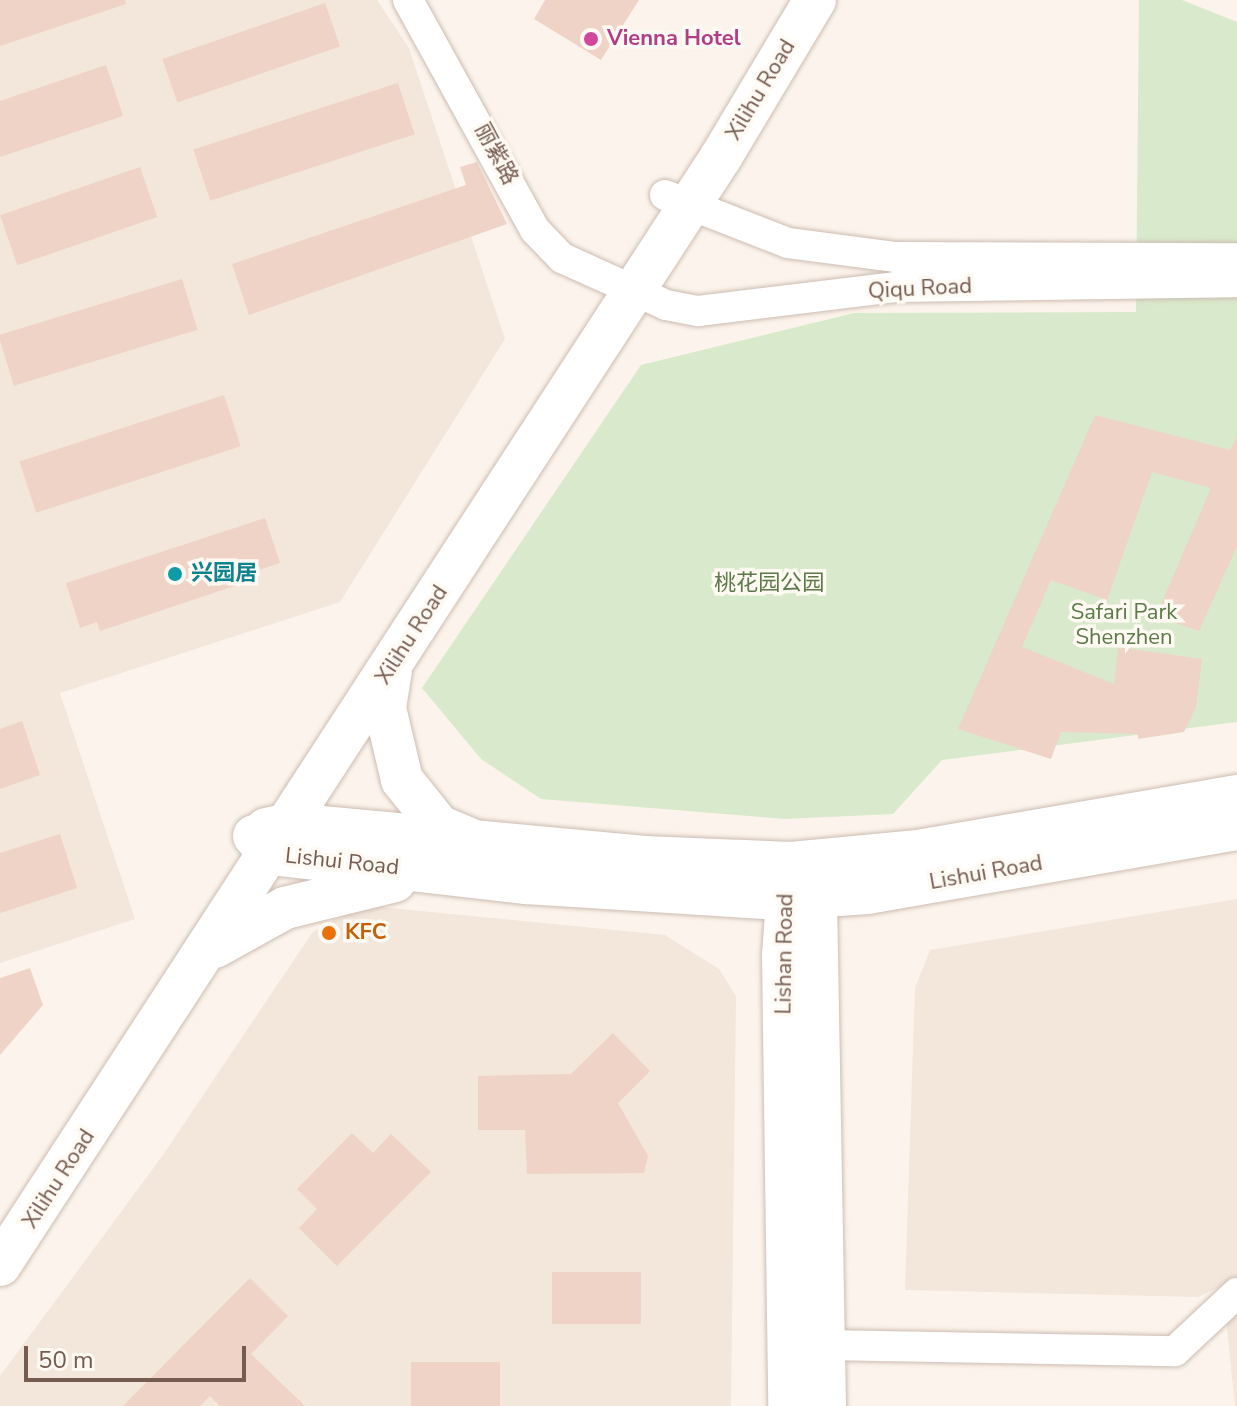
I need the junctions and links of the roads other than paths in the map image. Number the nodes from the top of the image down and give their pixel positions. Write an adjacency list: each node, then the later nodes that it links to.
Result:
1 (408, 0): 7 (street, 丽紫路)
2 (783, 0): 4 (street, Xilihu Road)
3 (815, 0): 4 (street, Xilihu Road)
4 (677, 201): 5 (street, Qiqu Road); 7 (street, Xilihu Road)
5 (1237, 258)
6 (1237, 282): 7 (street, Qiqu Road)
7 (621, 287): 8 (street, Xilihu Road); 11 (street, Xilihu Road)
8 (392, 665): 11 (street, Xilihu Road); 12 (street)
9 (1237, 796): 13 (street, Lishui Road)
10 (1237, 829): 13 (street, Lishui Road)
11 (270, 837): 12 (street, Lishui Road); 14 (street, Xilihu Road); 15 (street, Xilihu Road)
12 (468, 859): 13 (street, Lishui Road); 14 (street)
13 (797, 886): 18 (street, Lishan Road); 19 (street, Lishan Road)
14 (205, 955): 16 (street, Xilihu Road)
15 (0, 1217)
16 (0, 1265)
17 (1237, 1293): 18 (street)
18 (824, 1345): 20 (street, Lishan Road)
19 (789, 1406)
20 (825, 1406)

